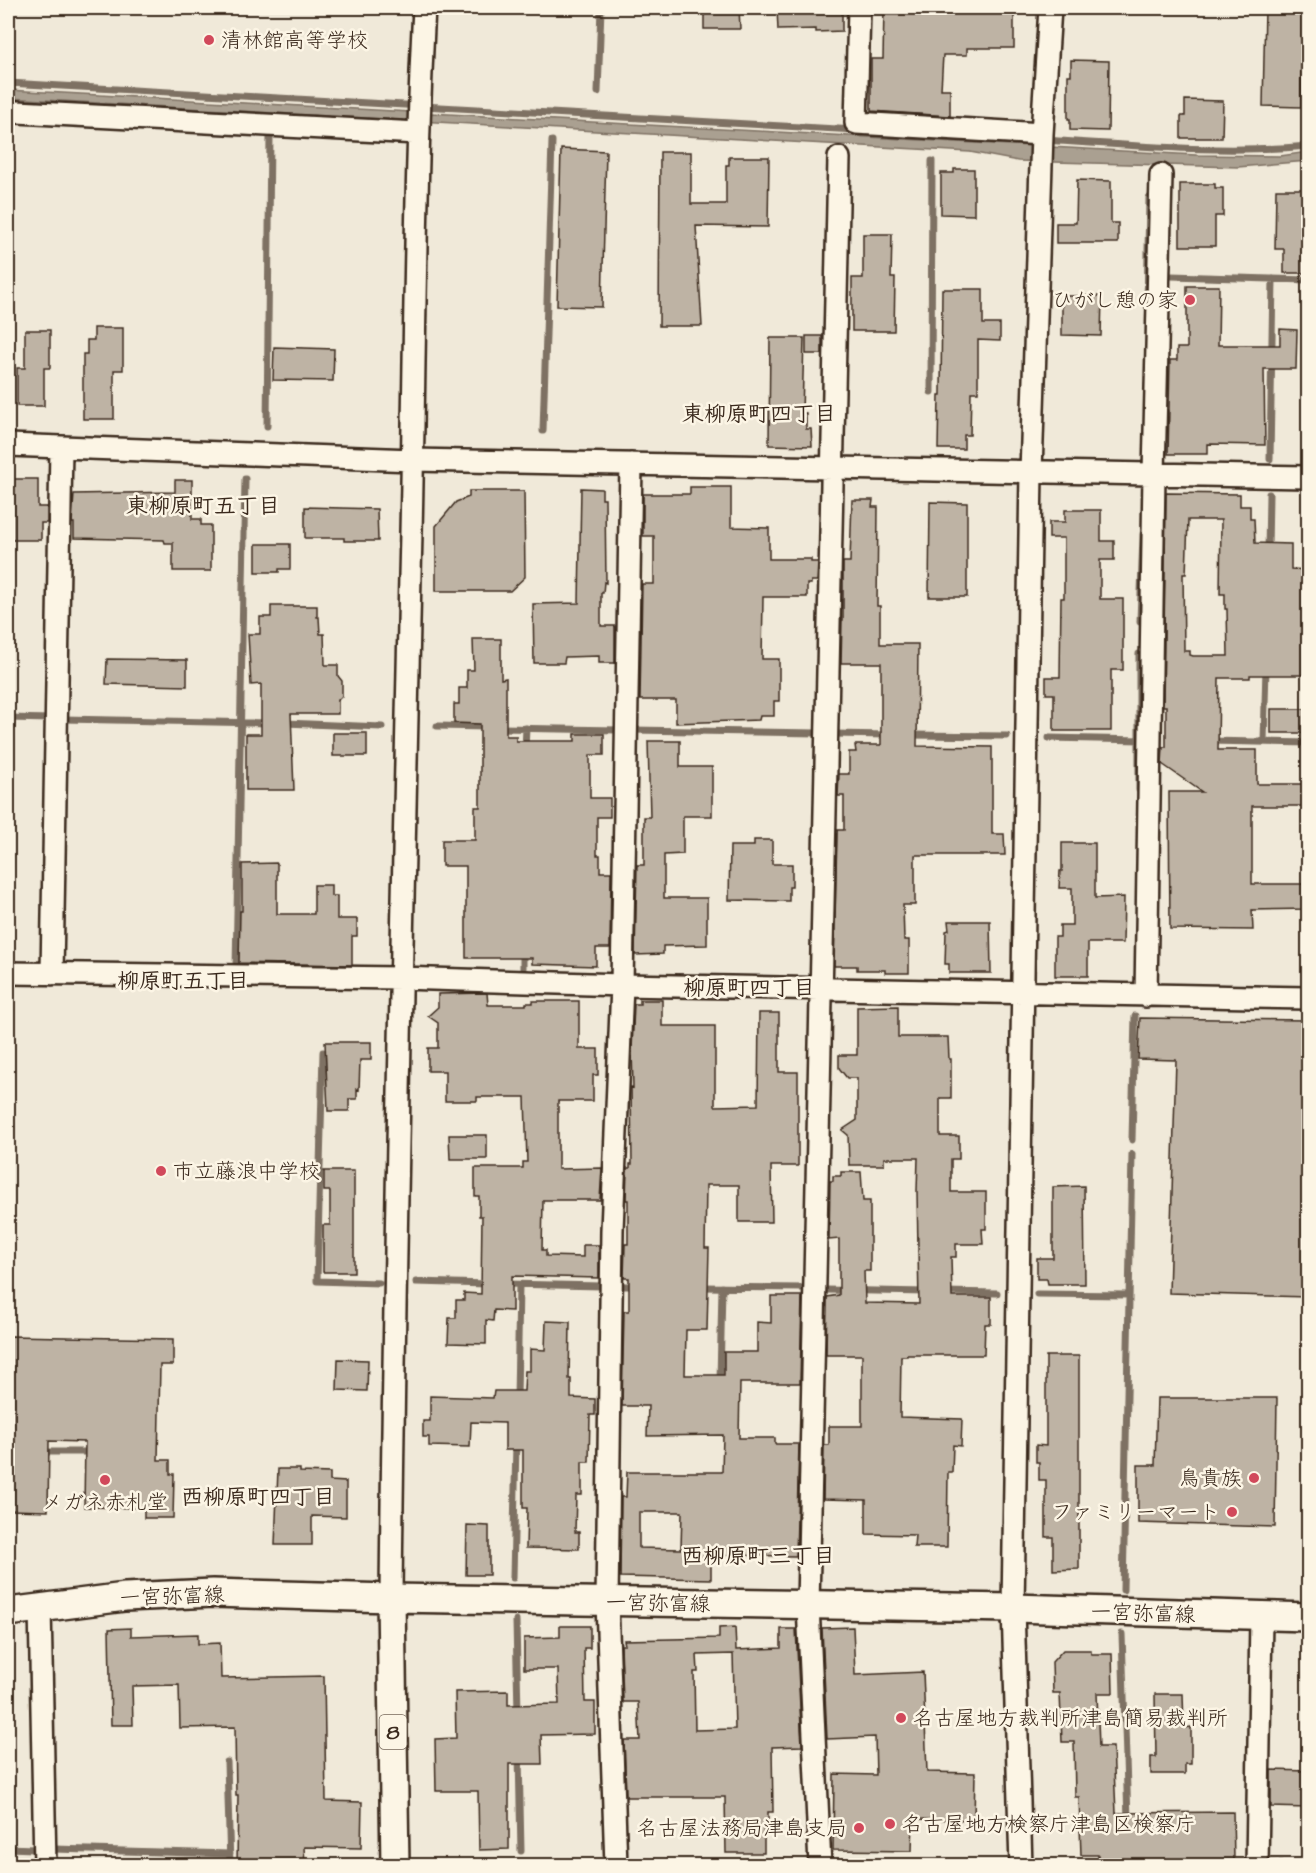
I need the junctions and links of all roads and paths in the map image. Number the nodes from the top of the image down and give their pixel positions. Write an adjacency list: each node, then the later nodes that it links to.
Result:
1 (424, 8): 5 (street)
2 (858, 8): 6 (street)
3 (1050, 8): 6 (street)
4 (17, 112): 5 (street)
5 (418, 130): 11 (street)
6 (1042, 134): 14 (street)
7 (839, 158): 13 (street)
8 (1161, 175): 15 (street)
9 (8, 446): 10 (street)
10 (61, 447): 11 (street); 18 (street)
11 (413, 460): 12 (street); 19 (street)
12 (631, 464): 13 (street); 20 (street)
13 (833, 468): 14 (street); 21 (street)
14 (1032, 472): 15 (street); 22 (street)
15 (1154, 474): 16 (street); 23 (street)
16 (1308, 477)
17 (8, 973): 18 (street)
18 (52, 974): 19 (street)
19 (401, 978): 20 (street); 25 (street)
20 (622, 985): 21 (street); 26 (street)
21 (821, 990): 22 (street); 27 (street)
22 (1023, 994): 23 (street); 29 (street)
23 (1146, 996): 24 (street)
24 (1308, 998)
25 (391, 1599): 26 (main road, 一宮弥富線); 28 (main road, 一宮弥富線); 34 (main road, 8)
26 (607, 1602): 27 (main road, 一宮弥富線); 35 (street)
27 (808, 1605): 29 (main road, 一宮弥富線); 36 (street)
28 (40, 1606): 30 (main road, 一宮弥富線); 33 (street)
29 (1013, 1608): 31 (main road, 一宮弥富線); 37 (street)
30 (8, 1612)
31 (1261, 1617): 32 (main road, 一宮弥富線); 38 (street)
32 (1308, 1617)
33 (45, 1866)
34 (395, 1866)
35 (616, 1866)
36 (820, 1866)
37 (1021, 1866)
38 (1257, 1866)

